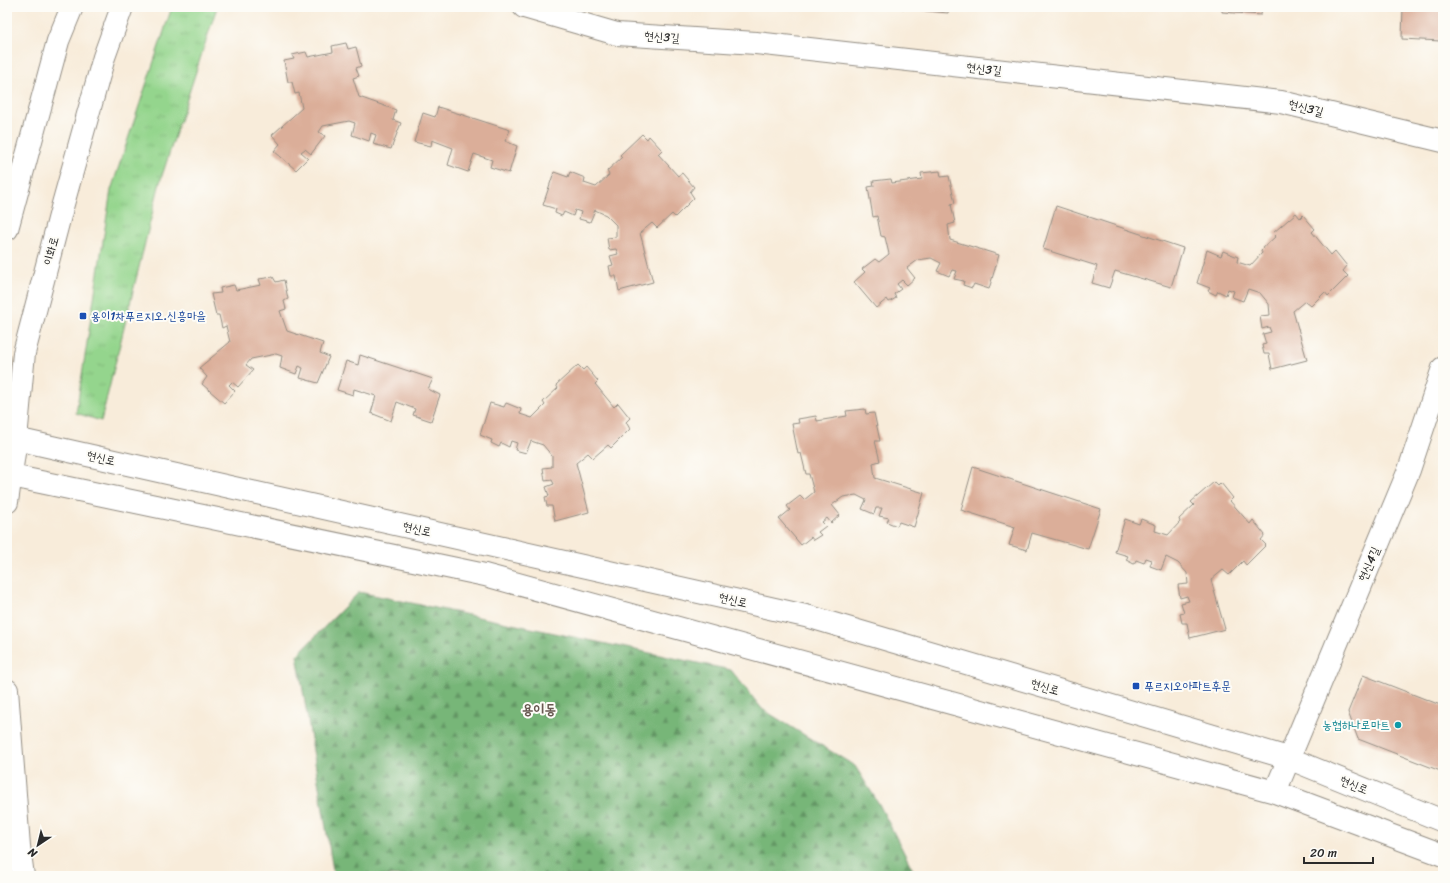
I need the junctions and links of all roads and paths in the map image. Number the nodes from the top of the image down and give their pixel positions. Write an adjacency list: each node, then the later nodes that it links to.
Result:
1 (72, 7): 5 (street)
2 (122, 7): 7 (street, 이화로)
3 (524, 7): 4 (street, 현신3길)
4 (1443, 141)
5 (7, 230)
6 (1443, 368): 11 (street, 현신4길)
7 (12, 438): 8 (street, 이화로); 11 (street, 현신로)
8 (9, 475): 9 (street, 이화로); 12 (street)
9 (7, 502)
10 (7, 690): 15 (street)
11 (1288, 758): 12 (street, 현신4길); 13 (street, 현신로)
12 (1275, 792): 14 (street)
13 (1443, 821)
14 (1443, 855)
15 (23, 876)

